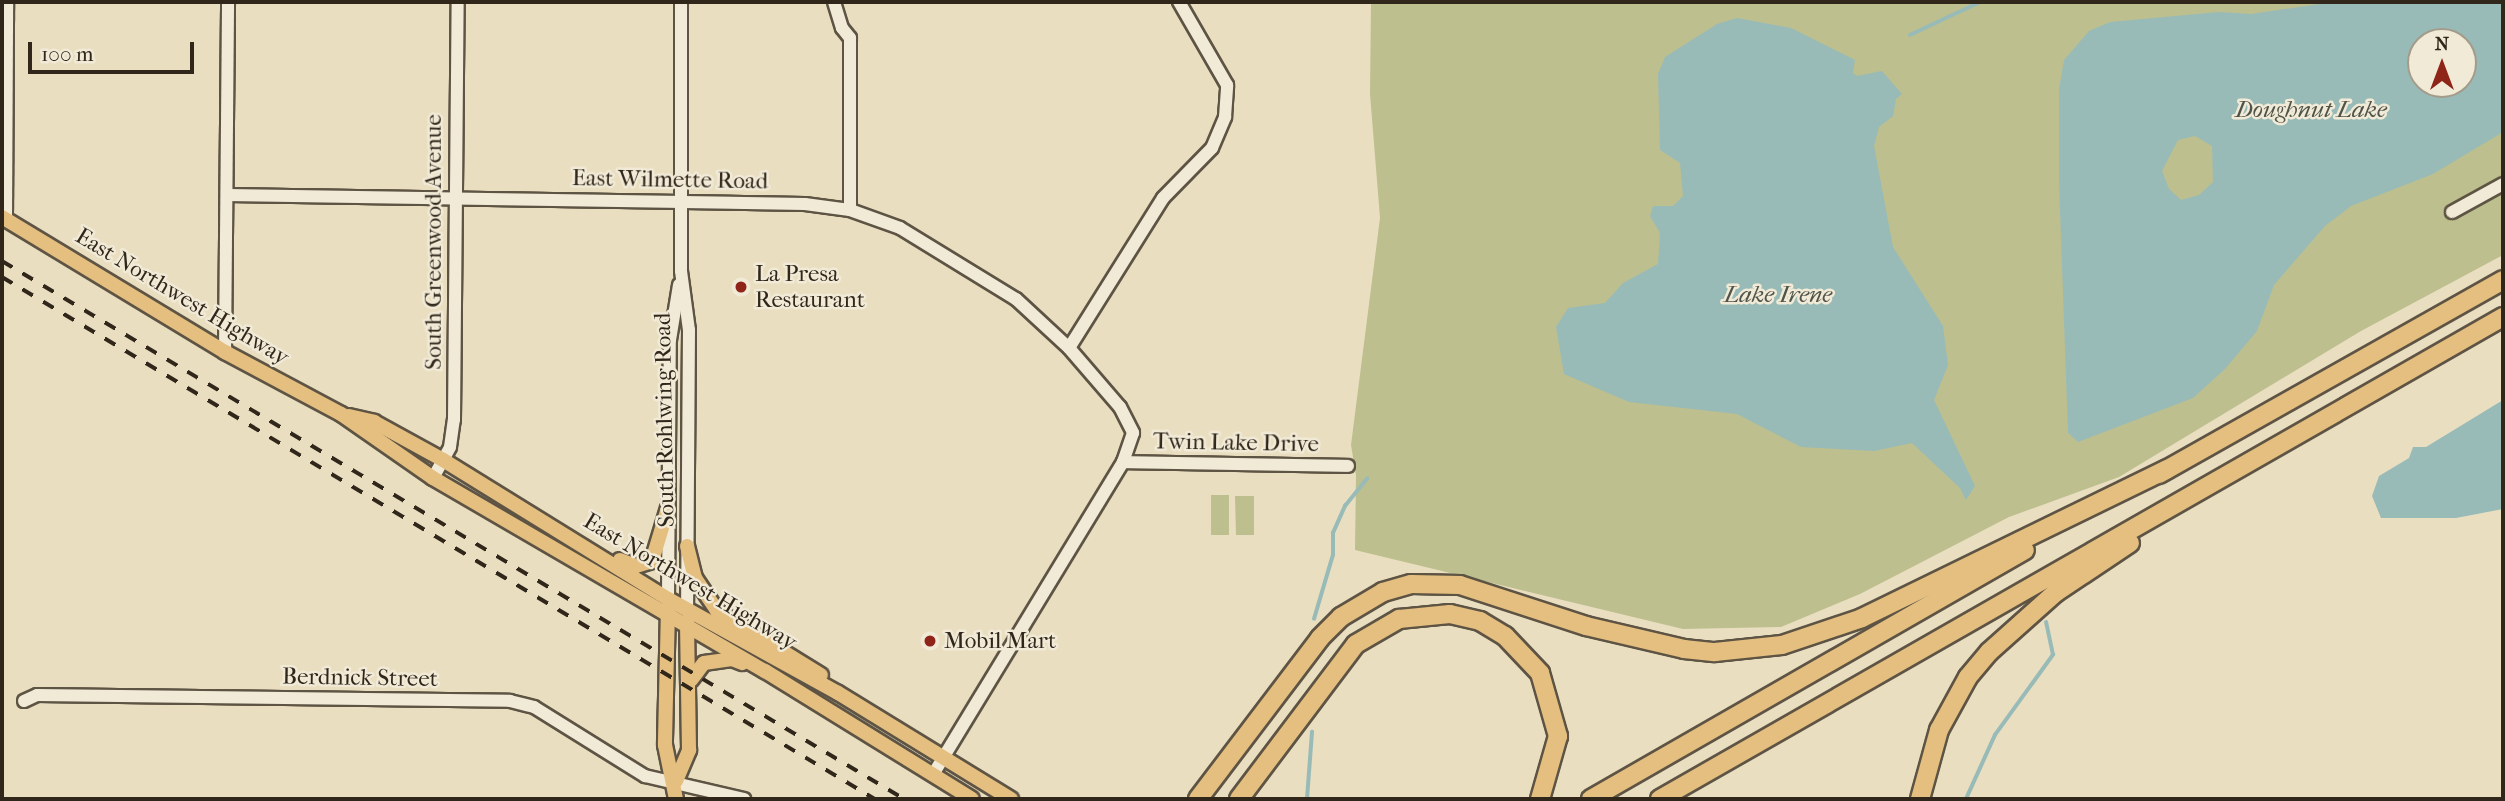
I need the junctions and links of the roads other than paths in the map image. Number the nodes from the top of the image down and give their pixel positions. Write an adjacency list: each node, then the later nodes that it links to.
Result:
1 (7, 2): 13 (street)
2 (228, 2): 8 (street)
3 (458, 2): 9 (street, South Greenwood Avenue)
4 (681, 2): 10 (street, South Rohlwing Road)
5 (834, 2): 11 (street)
6 (1179, 2): 17 (street)
7 (2503, 184): 12 (street)
8 (227, 195): 9 (street, East Wilmette Road); 18 (street)
9 (456, 197): 10 (street, East Wilmette Road); 21 (street, South Greenwood Avenue)
10 (681, 200): 11 (street, East Wilmette Road); 14 (street, South Rohlwing Road)
11 (850, 211): 17 (street, East Wilmette Road)
12 (2452, 212)
13 (4, 218): 18 (main road, East Northwest Highway)
14 (681, 271): 26 (street, South Rohlwing Road); 27 (street, South Rohlwing Road)
15 (2503, 280): 24 (highway)
16 (2503, 317): 20 (highway)
17 (1069, 348): 22 (street, East Wilmette Road)
18 (225, 352): 19 (main road, East Northwest Highway)
19 (341, 414): 21 (main road, East Northwest Highway); 25 (main road, East Northwest Highway)
20 (2264, 454): 48 (highway); 49 (highway)
21 (443, 460): 25 (street, South Greenwood Avenue); 28 (main road, East Northwest Highway)
22 (1123, 462): 23 (street, Twin Lake Drive); 37 (street, East Wilmette Road)
23 (1348, 466)
24 (2167, 469): 44 (highway); 47 (highway)
25 (433, 478): 31 (main road, East Northwest Highway)
26 (668, 508): 28 (main road); 29 (street, South Rohlwing Road)
27 (687, 546): 30 (street, South Rohlwing Road); 35 (main road)
28 (603, 555): 29 (main road, East Northwest Highway)
29 (668, 599): 30 (main road, East Northwest Highway); 31 (main road)
30 (687, 610): 32 (main road); 35 (main road, East Northwest Highway)
31 (668, 616): 32 (main road, East Northwest Highway); 39 (main road)
32 (688, 626): 33 (main road, East Northwest Highway); 34 (main road)
33 (765, 671): 34 (main road); 38 (main road, East Northwest Highway)
34 (691, 680): 39 (main road)
35 (838, 693): 37 (main road, East Northwest Highway)
36 (24, 701): 39 (street, Berdnick Street)
37 (943, 758): 38 (street, East Wilmette Road); 43 (main road, East Northwest Highway)
38 (933, 775): 42 (main road, East Northwest Highway)
39 (676, 781): 40 (main road); 41 (street, Berdnick Street)
40 (676, 799)
41 (744, 799)
42 (972, 799)
43 (1011, 799)
44 (1198, 799)
45 (1239, 799): 46 (highway)
46 (1540, 799)
47 (1591, 799)
48 (1660, 799)
49 (1920, 799)

